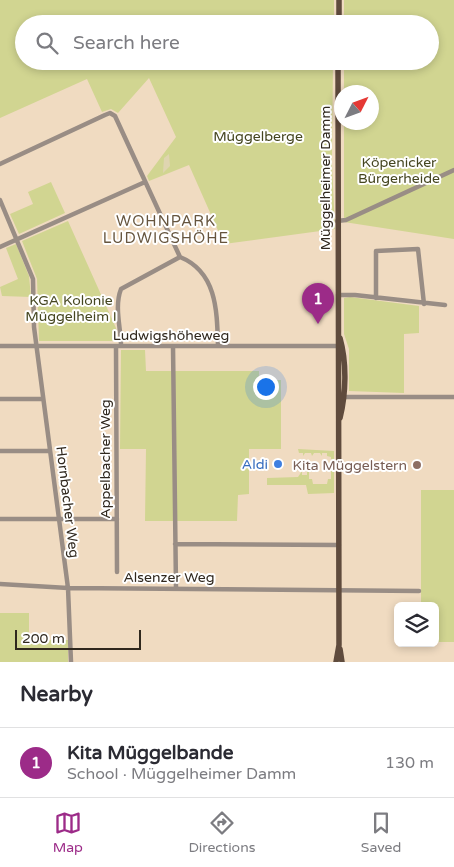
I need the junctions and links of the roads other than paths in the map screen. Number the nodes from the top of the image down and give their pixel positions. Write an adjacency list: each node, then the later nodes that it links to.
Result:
1 (339, 0): 2 (main road)
2 (338, 15)
3 (338, 70): 8 (main road, Müggelheimer Damm)
4 (0, 164): 6 (street)
5 (454, 170): 8 (street)
6 (145, 182): 9 (street); 11 (street)
7 (0, 200): 9 (street, Hornbacher Weg)
8 (337, 221): 12 (main road, Müggelheimer Damm)
9 (18, 239): 10 (street); 17 (street, Hornbacher Weg)
10 (0, 247)
11 (180, 257): 18 (street, Appelbacher Weg); 20 (street)
12 (338, 296): 13 (street); 21 (main road, Müggelheimer Damm)
13 (376, 298): 14 (street); 14 (street)
14 (424, 304): 15 (street)
15 (445, 305)
16 (0, 346): 17 (street, Ludwigshöheweg)
17 (36, 346): 18 (street, Ludwigshöheweg); 25 (street, Hornbacher Weg)
18 (118, 346): 19 (street, Ludwigshöheweg); 30 (street, Appelbacher Weg)
19 (172, 346): 20 (street, Ludwigshöheweg); 31 (street)
20 (218, 346): 21 (street, Ludwigshöheweg)
21 (340, 346): 22 (main road, Müggelheimer Damm)
22 (341, 397): 23 (street); 32 (main road, Müggelheimer Damm)
23 (454, 397)
24 (0, 399): 25 (street)
25 (43, 399): 27 (street, Hornbacher Weg)
26 (0, 451): 27 (street)
27 (50, 452): 29 (street, Hornbacher Weg)
28 (0, 519): 29 (street)
29 (59, 519): 30 (street); 35 (street, Hornbacher Weg)
30 (117, 519): 33 (street, Appelbacher Weg)
31 (175, 544): 32 (street); 36 (street)
32 (338, 545): 37 (main road, Müggelheimer Damm)
33 (117, 572)
34 (0, 584): 35 (street, Alsenzer Weg)
35 (68, 588): 36 (street, Alsenzer Weg); 40 (street, Hornbacher Weg)
36 (176, 588): 37 (street, Alsenzer Weg)
37 (339, 591): 38 (street, Alsenzer Weg); 39 (main road, Müggelheimer Damm)
38 (420, 591)
39 (339, 645): 41 (main road); 42 (main road)
40 (70, 662)
41 (336, 662)
42 (342, 662)

